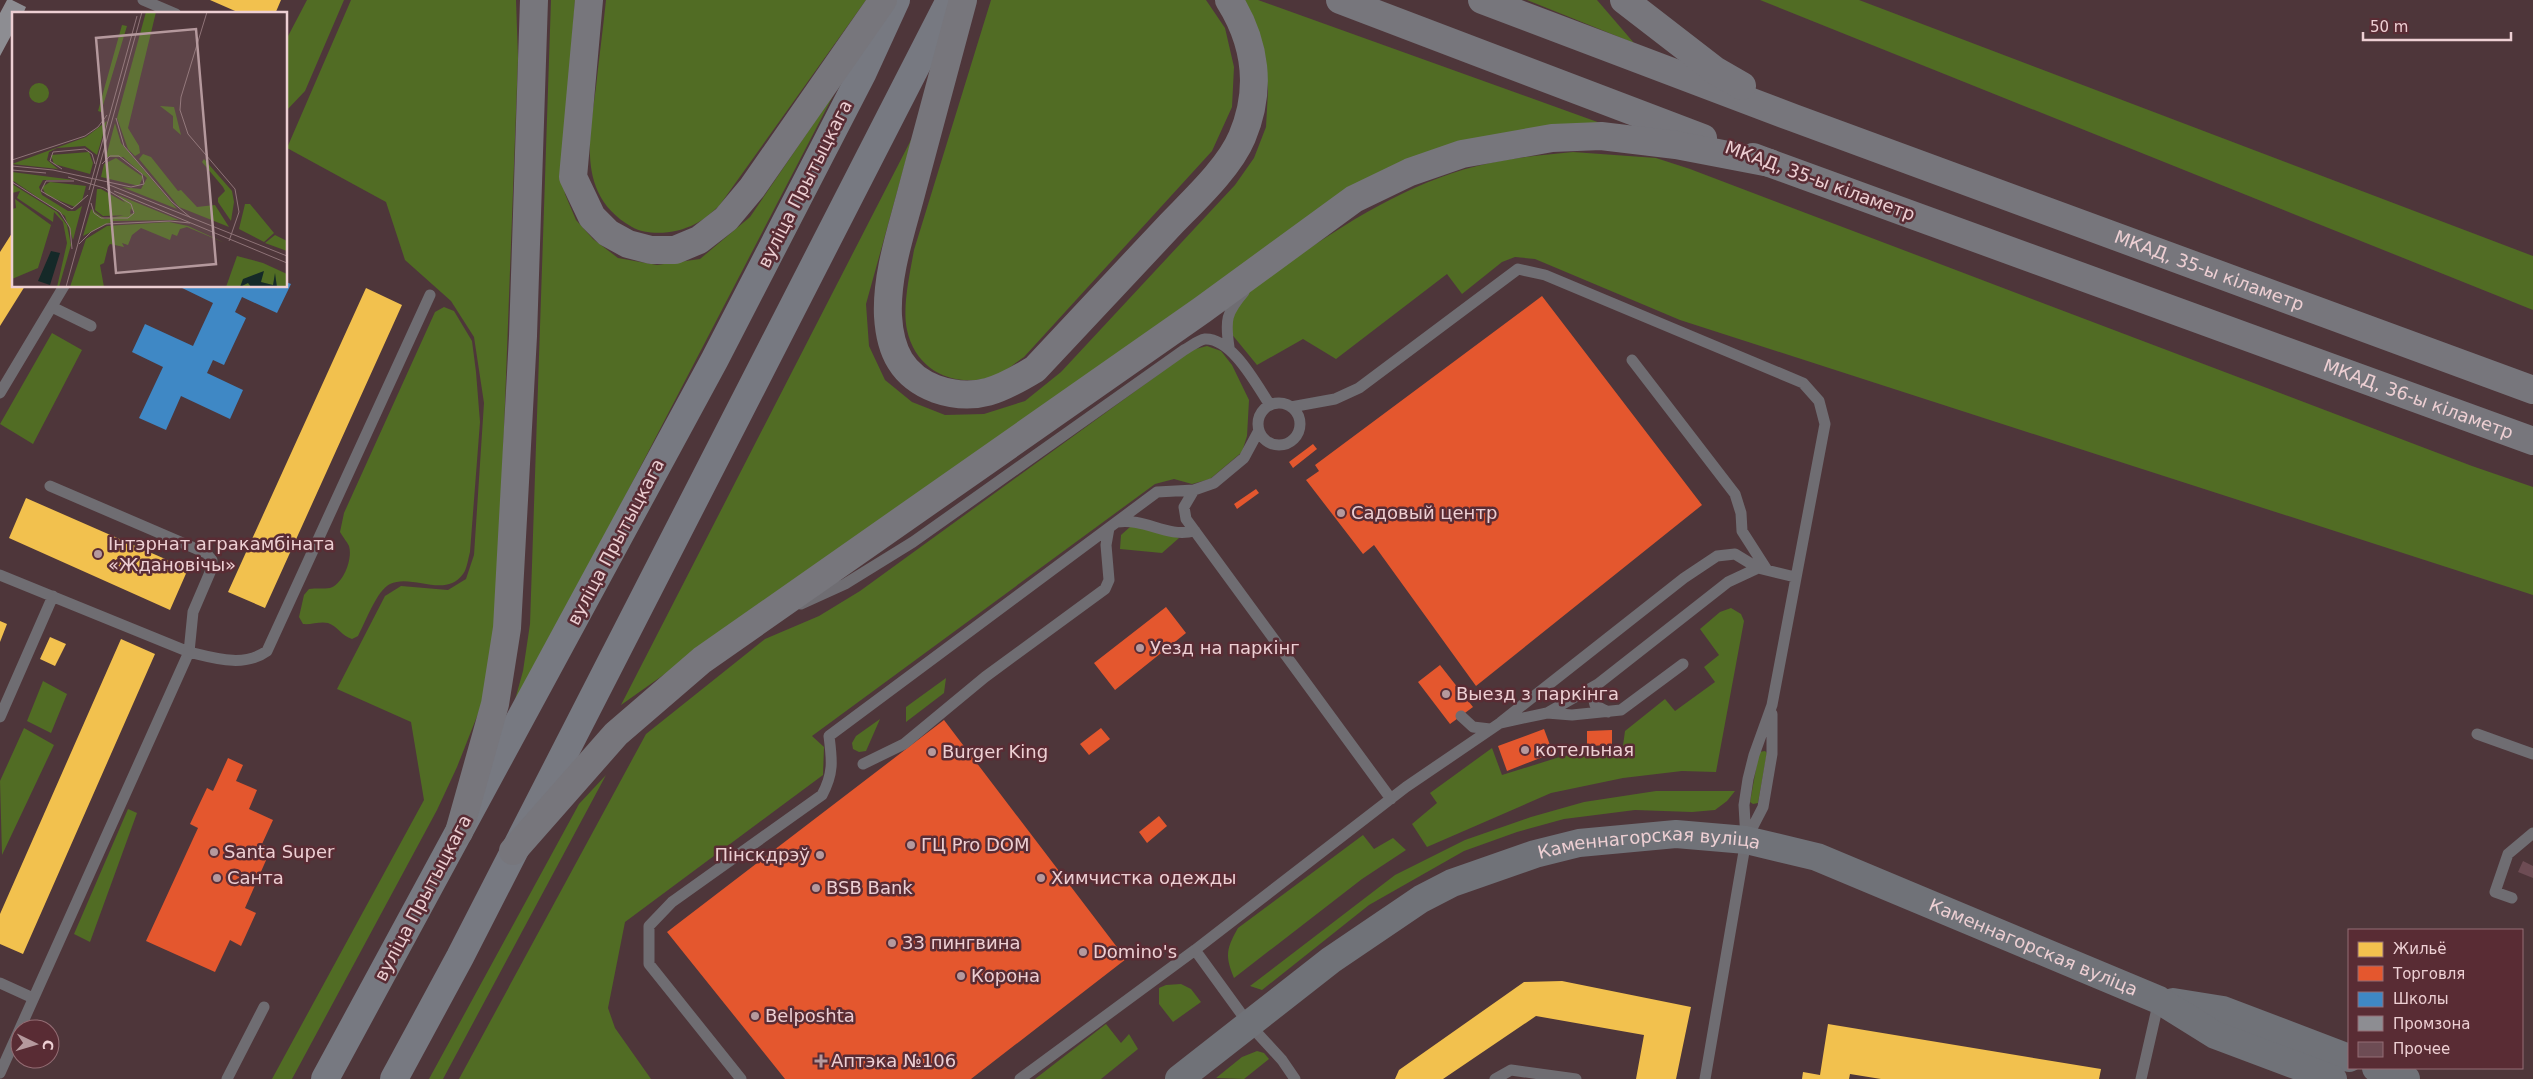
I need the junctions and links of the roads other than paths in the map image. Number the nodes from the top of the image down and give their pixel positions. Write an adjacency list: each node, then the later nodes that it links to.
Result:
1 (143, 0): 12 (lane)
2 (534, 0): 51 (highway)
3 (589, 0): 4 (highway)
4 (883, 0)
5 (896, 0): 51 (main road, вуліца Прытыцкага)
6 (950, 0): 54 (main road)
7 (963, 0): 8 (highway)
8 (1230, 0)
9 (1340, 0): 14 (highway, МКАД, 35-ы кіламетр)
10 (1482, 0): 13 (highway, МКАД, 35-ы кіламетр)
11 (1624, 0): 13 (highway)
12 (171, 12)
13 (1794, 118): 23 (highway, МКАД, 35-ы кіламетр)
14 (1770, 163): 15 (highway); 21 (highway, МКАД, 35-ы кіламетр)
15 (1320, 224): 20 (lane); 37 (highway)
16 (63, 288): 18 (lane)
17 (430, 296): 38 (lane)
18 (52, 307): 19 (lane); 24 (lane)
19 (91, 326)
20 (1229, 347): 25 (lane); 37 (lane)
21 (2302, 356): 28 (highway, МКАД, 36-ы кіламетр)
22 (1632, 360): 33 (lane)
23 (2533, 390)
24 (0, 392)
25 (1270, 405): 26 (lane); 27 (lane)
26 (1291, 407): 27 (lane); 35 (lane)
27 (1258, 432): 30 (lane)
28 (2533, 441)
29 (50, 486): 38 (lane)
30 (1194, 490): 31 (lane); 32 (lane)
31 (1113, 525): 32 (lane); 49 (lane); 68 (lane)
32 (1195, 531): 50 (lane)
33 (1762, 569): 35 (lane); 40 (lane); 46 (lane)
34 (0, 575): 36 (lane)
35 (1795, 577): 41 (lane)
36 (53, 596): 38 (lane); 45 (lane)
37 (742, 632): 54 (highway)
38 (189, 652): 58 (lane)
39 (1683, 664): 42 (lane)
40 (1598, 684): 42 (lane); 43 (lane)
41 (1772, 705): 53 (lane); 53 (lane)
42 (1608, 712): 43 (lane)
43 (1547, 713): 46 (lane)
44 (1461, 716): 46 (lane)
45 (0, 718)
46 (1495, 726): 50 (lane)
47 (2477, 734): 48 (lane)
48 (2533, 754)
49 (863, 764)
50 (1391, 800): 56 (lane)
51 (459, 832): 66 (main road, вуліца Прытыцкага)
52 (2533, 833): 55 (lane)
53 (1746, 840): 59 (main road, Каменнагорская вуліца); 61 (main road, Каменнагорская вуліца); 74 (lane)
54 (514, 851): 67 (main road)
55 (2512, 898)
56 (1195, 950): 61 (lane); 69 (lane)
57 (0, 984): 58 (lane)
58 (33, 998): 64 (lane)
59 (2159, 1000): 62 (main road, Каменнагорская вуліца); 75 (lane); 76 (main road, Каменнагорская вуліца)
60 (264, 1007): 65 (lane)
61 (1248, 1023): 70 (main road, Каменнагорская вуліца); 71 (lane)
62 (2348, 1058)
63 (2379, 1069): 77 (main road)
64 (0, 1073)
65 (227, 1079)
66 (325, 1079)
67 (394, 1079)
68 (741, 1079)
69 (1020, 1079)
70 (1179, 1079)
71 (1296, 1079)
72 (1495, 1079): 73 (lane)
73 (1576, 1079)
74 (1705, 1079)
75 (2141, 1079)
76 (2333, 1079)
77 (2406, 1079)

